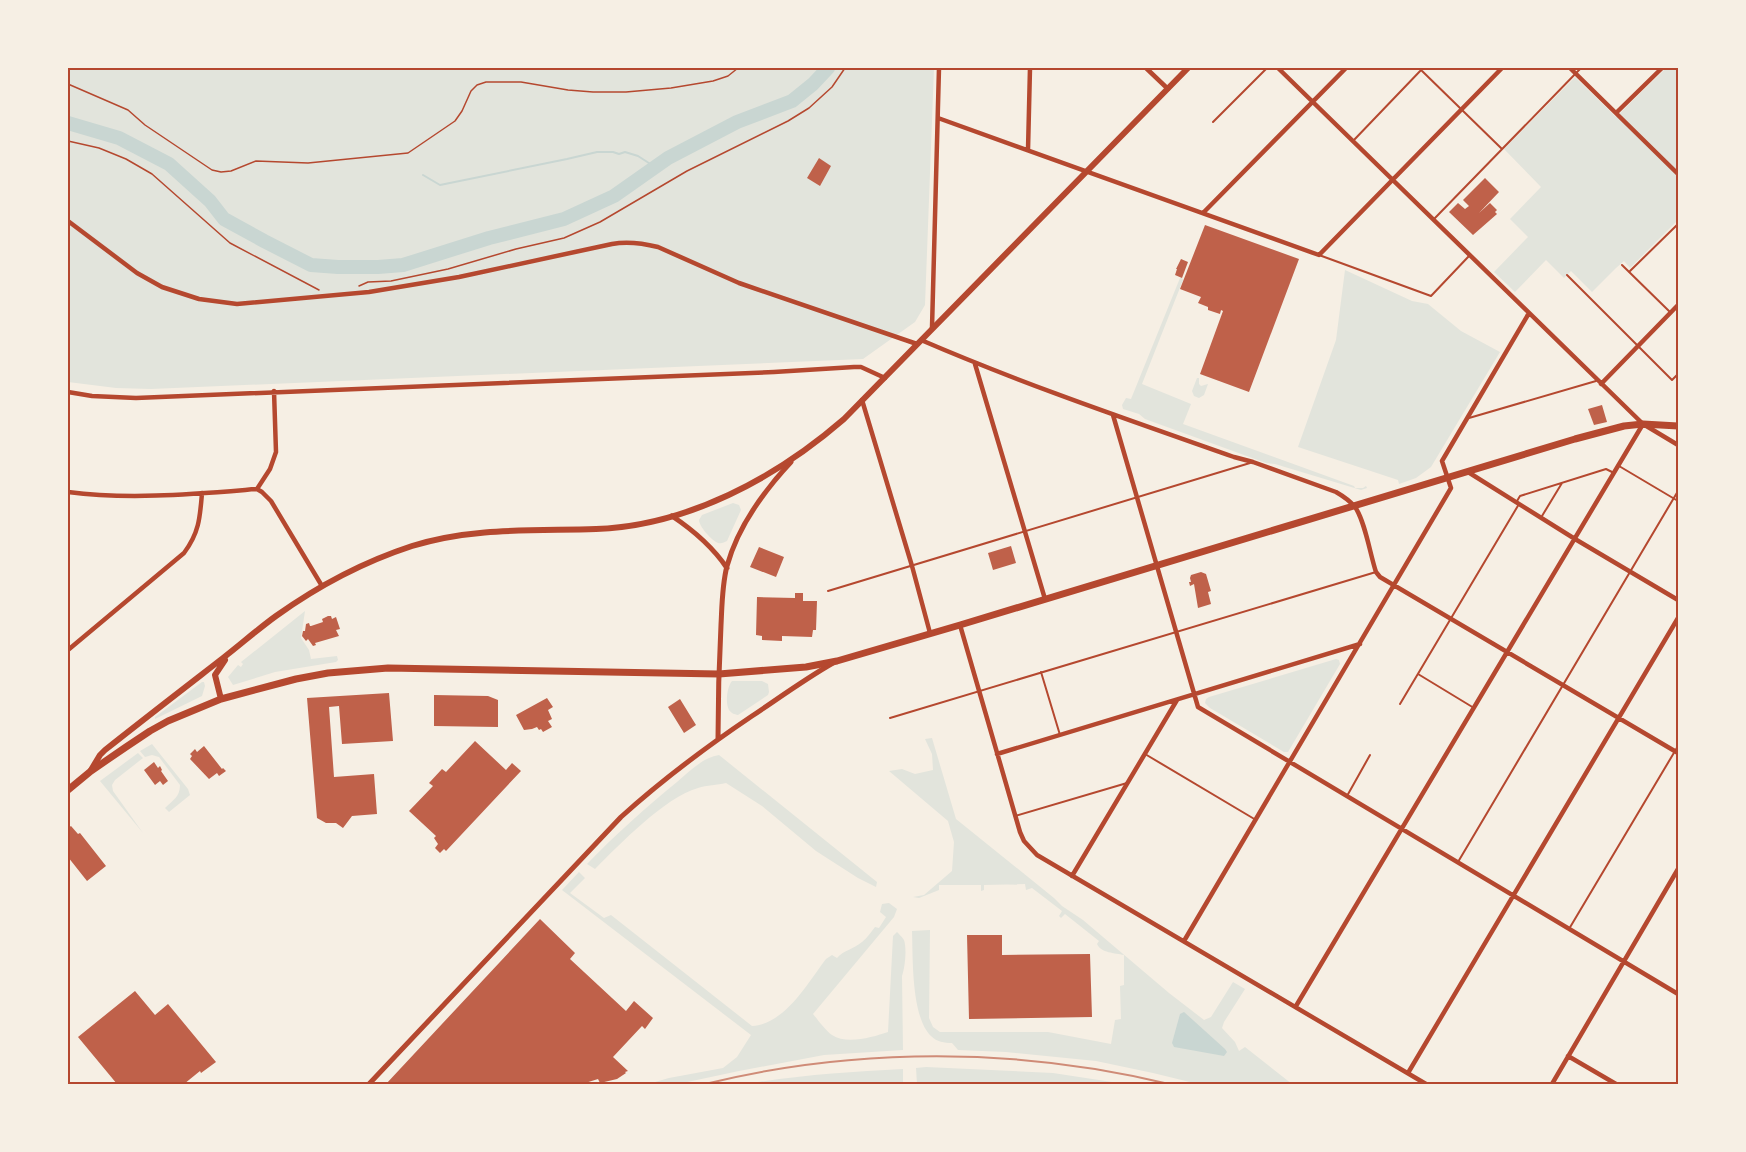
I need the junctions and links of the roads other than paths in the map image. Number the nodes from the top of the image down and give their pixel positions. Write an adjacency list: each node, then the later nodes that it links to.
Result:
1 (939, 68): 18 (street)
2 (1030, 68): 22 (street)
3 (1146, 68): 14 (street)
4 (1188, 68): 14 (main road)
5 (1267, 68): 19 (lane)
6 (1278, 68): 15 (street)
7 (1346, 68): 15 (street)
8 (1421, 68): 16 (lane); 20 (lane)
9 (1502, 68): 16 (street)
10 (1570, 68): 13 (street)
11 (1581, 68): 13 (lane)
12 (1662, 68): 17 (street)
13 (1576, 73): 17 (street); 21 (lane)
14 (1168, 89): 23 (main road)
15 (1313, 101): 20 (street); 26 (street)
16 (1461, 109): 21 (lane); 25 (street)
17 (1616, 113): 24 (street)
18 (938, 118): 22 (street); 38 (street)
19 (1213, 122)
20 (1353, 141): 25 (street)
21 (1502, 149): 27 (lane)
22 (1028, 150): 23 (street)
23 (1086, 171): 26 (street); 38 (main road)
24 (1678, 174)
25 (1394, 180): 27 (street); 30 (street)
26 (1203, 213): 30 (street)
27 (1434, 219): 31 (street)
28 (68, 222): 39 (street)
29 (1678, 224): 33 (lane)
30 (1319, 255): 31 (lane)
31 (1470, 255): 36 (street)
32 (1622, 265): 33 (lane)
33 (1629, 272): 37 (lane)
34 (1567, 275): 40 (lane)
35 (1678, 305): 37 (street)
36 (1529, 313): 44 (street); 49 (street)
37 (1671, 313): 40 (street)
38 (932, 328): 39 (main road)
39 (919, 342): 41 (street); 43 (main road)
40 (1639, 346): 42 (lane); 44 (street)
41 (975, 364): 48 (street); 71 (street)
42 (1678, 374)
43 (885, 378): 45 (street); 47 (main road)
44 (1600, 382): 49 (lane); 50 (street)
45 (274, 391): 46 (street); 60 (street)
46 (68, 393)
47 (862, 400): 53 (main road); 73 (street)
48 (1113, 414): 54 (street); 64 (street)
49 (1466, 419): 58 (street)
50 (1643, 424): 51 (main road); 52 (street); 55 (street); 56 (main road)
51 (1678, 426)
52 (1678, 445)
53 (794, 458): 69 (main road); 75 (street)
54 (1253, 462): 64 (lane); 68 (street)
55 (1619, 466): 57 (street); 65 (lane)
56 (1467, 472): 58 (main road); 67 (street)
57 (1614, 473): 59 (lane); 72 (street)
58 (1447, 478): 68 (main road); 79 (street)
59 (1562, 483): 67 (lane); 70 (lane)
60 (257, 489): 63 (street); 78 (street)
61 (1678, 491): 65 (lane)
62 (68, 492): 63 (street)
63 (202, 494): 90 (street)
64 (1137, 498): 71 (lane); 74 (street)
65 (1674, 498): 66 (lane); 76 (lane)
66 (1678, 501)
67 (1518, 503): 70 (street); 84 (lane)
68 (1354, 507): 74 (main road); 77 (street)
69 (672, 516): 75 (street); 78 (main road)
70 (1541, 517): 72 (street)
71 (1025, 532): 73 (lane); 81 (street)
72 (1575, 538): 76 (street); 91 (street)
73 (912, 566): 80 (lane); 87 (street)
74 (1157, 566): 81 (main road); 86 (street)
75 (726, 568): 94 (street)
76 (1631, 571): 82 (street); 96 (lane)
77 (1376, 572): 79 (street); 86 (lane)
78 (322, 586): 89 (main road)
79 (1394, 586): 84 (street); 88 (street)
80 (828, 591)
81 (1045, 599): 85 (main road)
82 (1678, 600)
83 (1678, 618): 104 (street)
84 (1450, 619): 91 (street); 95 (lane)
85 (960, 625): 87 (main road); 97 (street)
86 (1176, 632): 93 (lane); 98 (street)
87 (930, 633): 92 (main road)
88 (1360, 644): 98 (street); 111 (street)
89 (240, 645): 99 (main road); 112 (main road)
90 (68, 650)
91 (1507, 652): 96 (street); 102 (street)
92 (837, 661): 94 (main road); 106 (street)
93 (1041, 672): 97 (lane); 105 (lane)
94 (719, 674): 99 (main road); 106 (street)
95 (1418, 674): 101 (lane); 102 (lane)
96 (1563, 685): 104 (street); 119 (lane)
97 (978, 691): 103 (lane); 108 (street)
98 (1195, 694): 100 (street); 111 (street)
99 (221, 699): 112 (main road)
100 (1177, 699): 105 (street); 109 (street)
101 (1400, 704)
102 (1474, 708): 118 (street)
103 (890, 718)
104 (1619, 718): 107 (street); 122 (street)
105 (1060, 735): 108 (street)
106 (718, 739): 130 (street)
107 (1677, 750): 123 (lane)
108 (997, 754): 116 (street)
109 (1145, 754): 113 (street); 117 (lane)
110 (1370, 755): 115 (lane)
111 (1290, 762): 115 (street); 117 (street)
112 (91, 771): 114 (main road)
113 (1127, 783): 116 (lane); 121 (street)
114 (68, 790)
115 (1347, 796): 118 (street)
116 (1015, 816): 121 (street)
117 (1256, 820): 124 (street)
118 (1402, 829): 119 (street); 127 (street)
119 (1458, 862): 122 (street)
120 (1678, 869): 125 (street)
121 (1072, 876): 124 (street)
122 (1514, 896): 123 (street); 129 (street)
123 (1569, 929): 125 (street)
124 (1184, 941): 127 (street)
125 (1624, 962): 126 (street); 128 (street)
126 (1678, 994)
127 (1296, 1006): 129 (street)
128 (1568, 1056): 132 (street); 133 (street)
129 (1408, 1074): 131 (street)
130 (369, 1084)
131 (1426, 1084)
132 (1552, 1084)
133 (1616, 1084)

